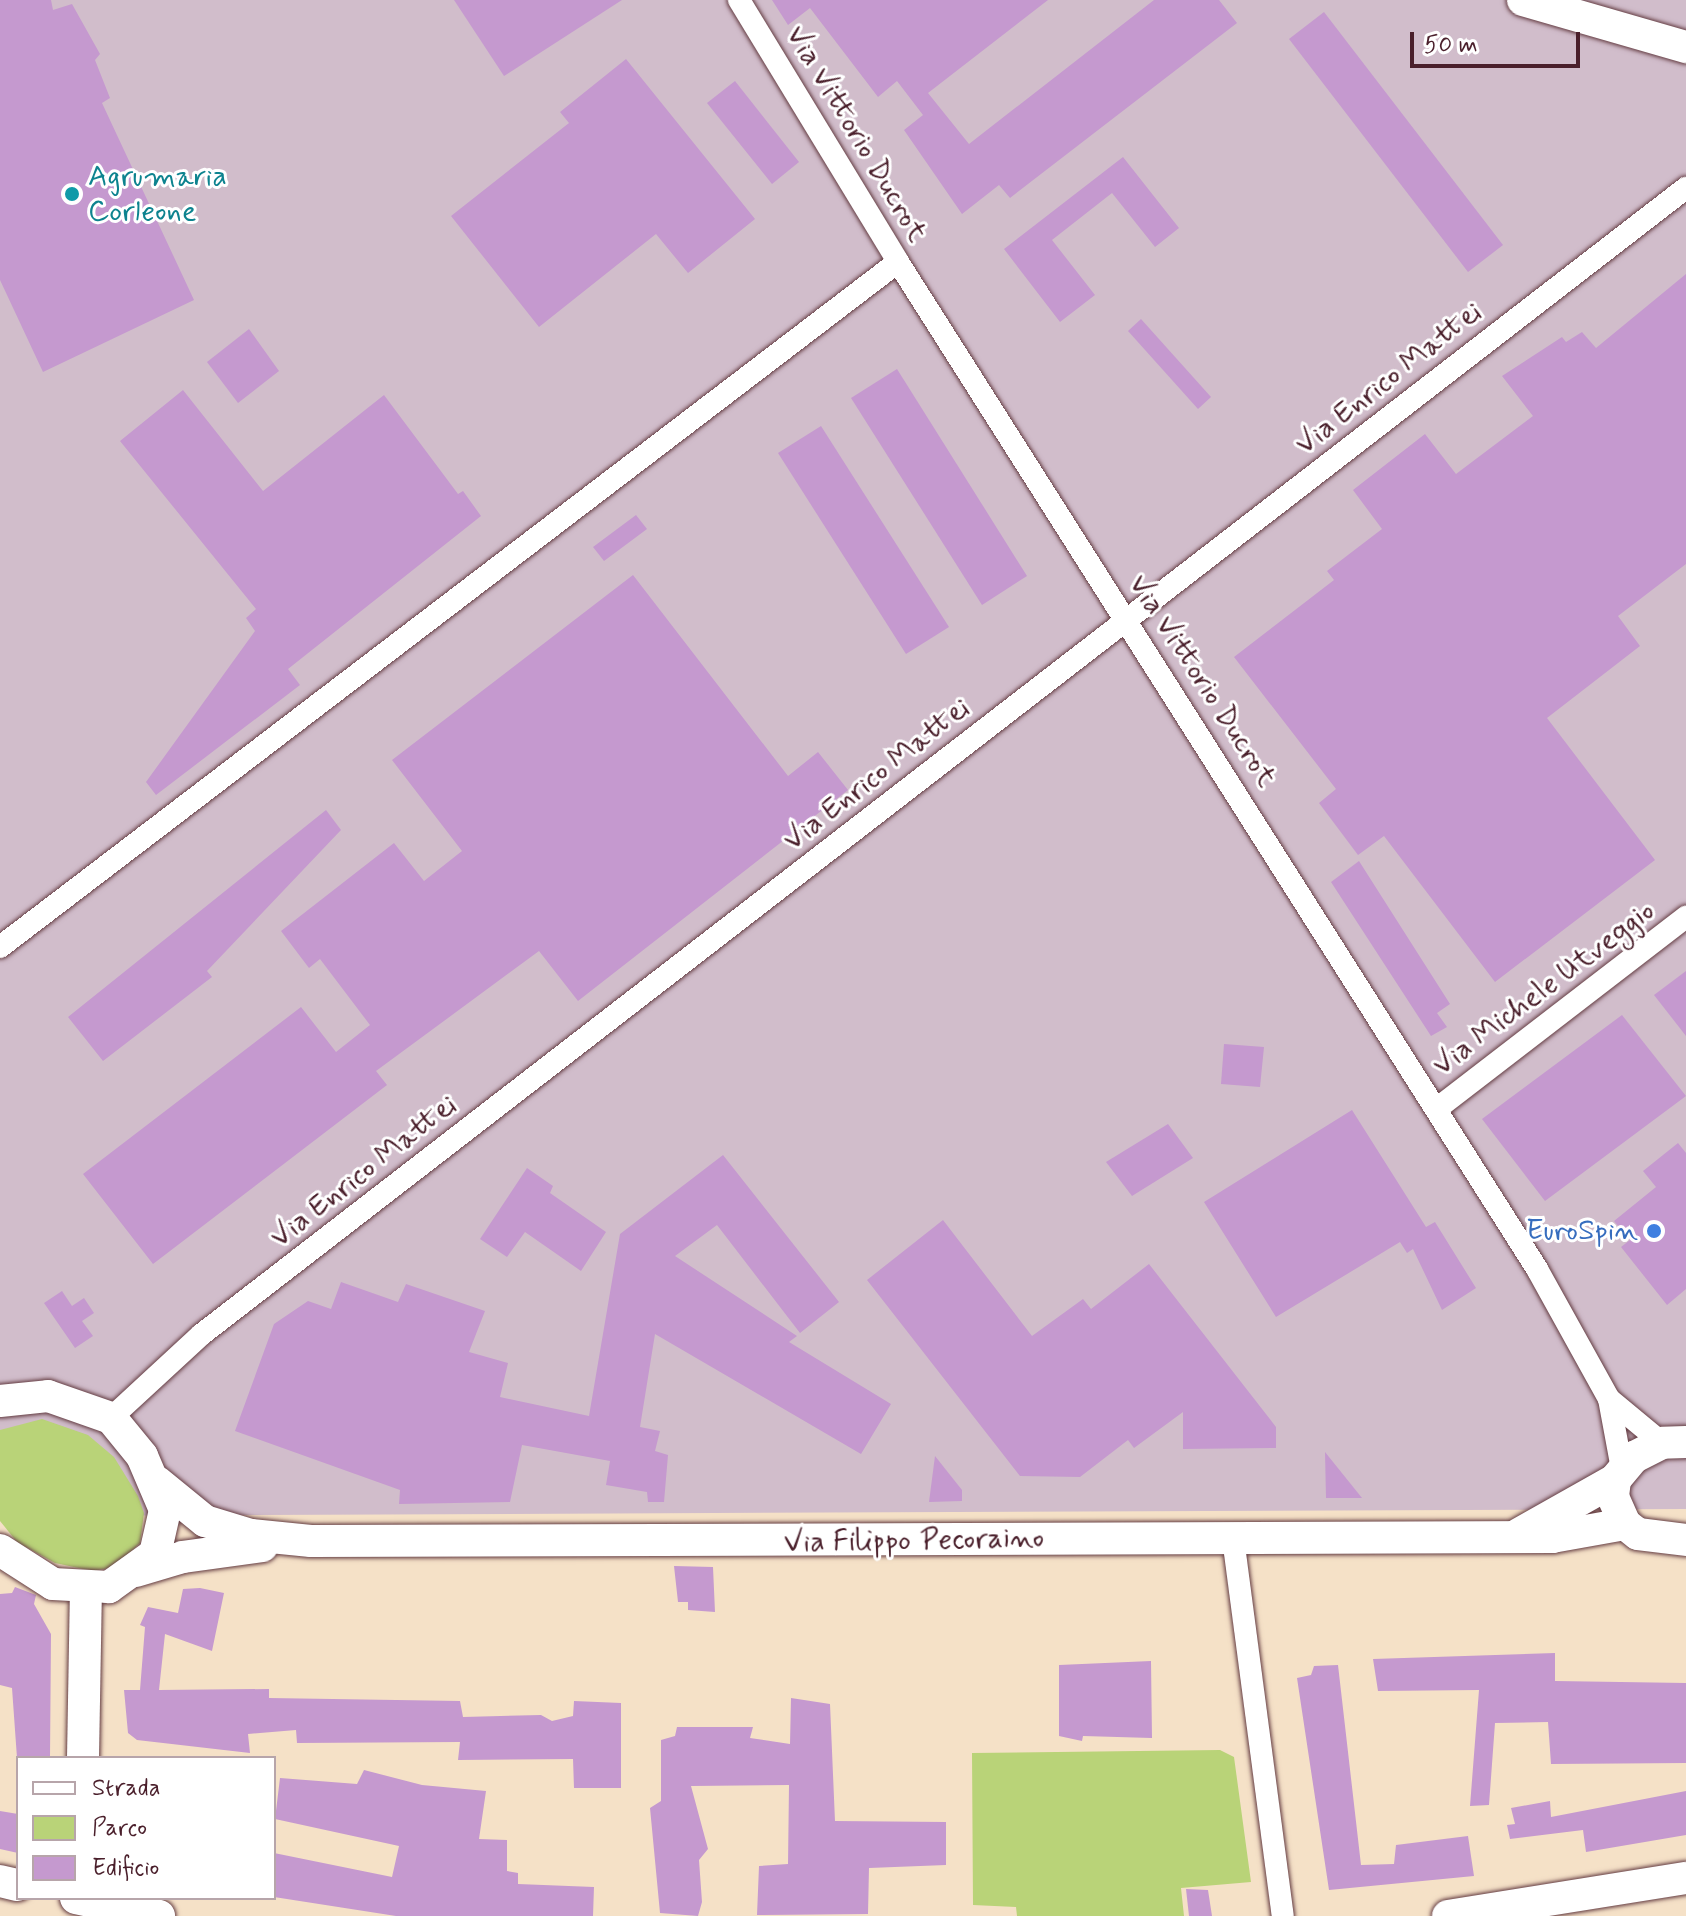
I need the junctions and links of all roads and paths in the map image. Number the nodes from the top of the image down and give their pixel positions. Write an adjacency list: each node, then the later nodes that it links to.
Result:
1 (739, 0): 5 (street, Via Vittorio Ducrot)
2 (1523, 0): 3 (street)
3 (1686, 47)
4 (1686, 188): 6 (street, Via Enrico Mattei)
5 (898, 262): 6 (street, Via Vittorio Ducrot); 8 (street)
6 (1127, 620): 9 (street, Via Vittorio Ducrot); 12 (street, Via Enrico Mattei)
7 (1686, 917): 9 (street, Via Michele Utveggio)
8 (0, 947)
9 (1439, 1107): 10 (street, Via Vittorio Ducrot)
10 (1609, 1399): 13 (street); 14 (street)
11 (0, 1401): 12 (street)
12 (111, 1418): 15 (street)
13 (1674, 1442): 14 (street, Via Filippo Pecoraino)
14 (1618, 1474): 16 (street); 17 (street, Via Filippo Pecoraino)
15 (157, 1482): 20 (street, Via Filippo Pecoraino); 22 (street)
16 (1625, 1524): 17 (street, Via Filippo Pecoraino); 19 (street)
17 (1516, 1536): 18 (street, Via Filippo Pecoraino)
18 (1233, 1538): 20 (street, Via Filippo Pecoraino); 28 (street)
19 (1686, 1540)
20 (311, 1541): 22 (street, Via Filippo Pecoraino)
21 (7, 1560): 23 (street)
22 (136, 1571): 23 (street, Via Filippo Pecoraino)
23 (86, 1589): 24 (street)
24 (83, 1756)
25 (1686, 1878): 29 (street)
26 (80, 1903): 27 (street)
27 (159, 1916)
28 (1283, 1916)
29 (1448, 1916)

